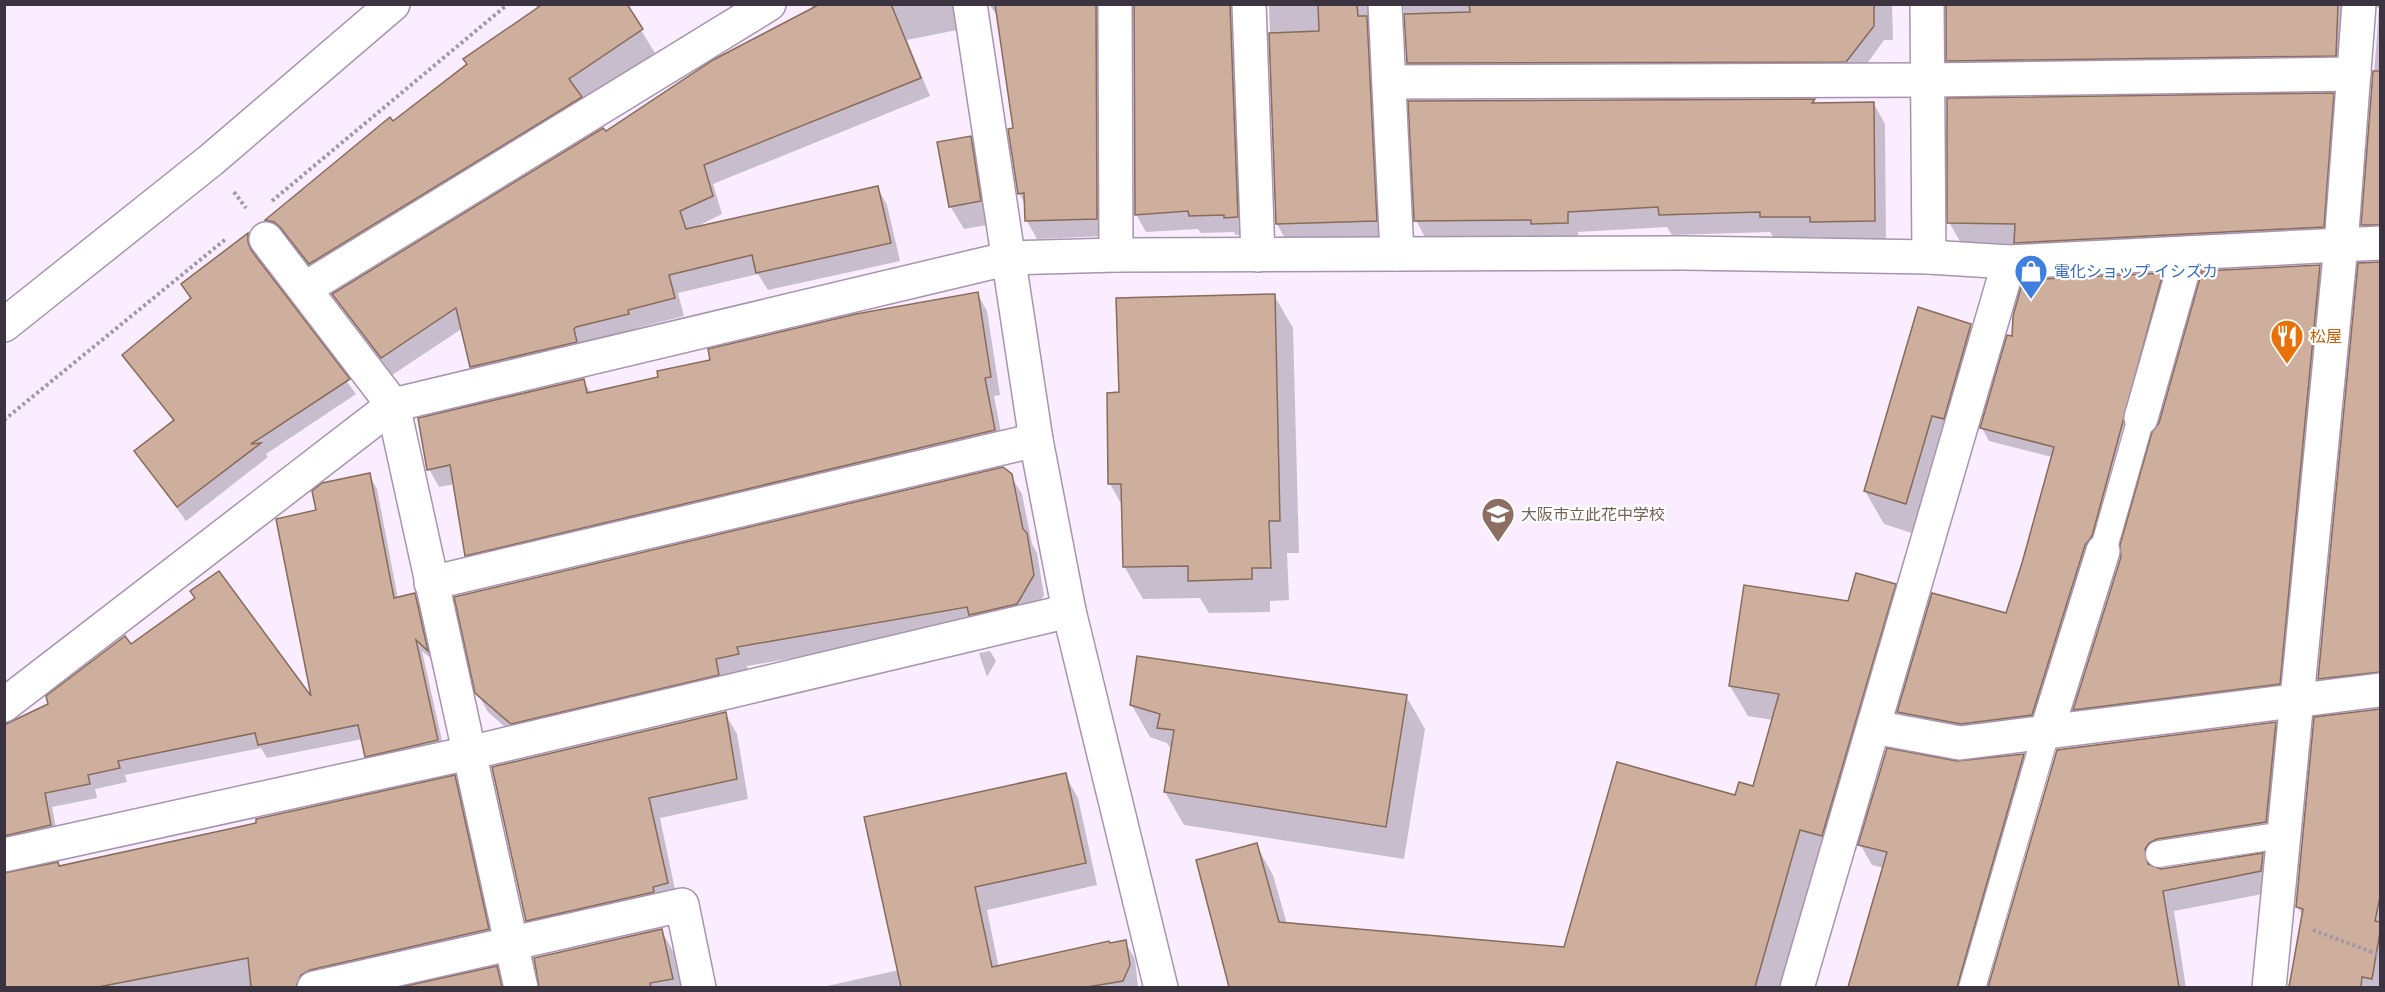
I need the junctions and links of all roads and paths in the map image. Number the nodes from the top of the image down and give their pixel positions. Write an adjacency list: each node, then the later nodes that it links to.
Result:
1 (393, 4): 23 (street)
2 (769, 4): 22 (street)
3 (970, 4): 20 (street)
4 (1115, 4): 17 (street)
5 (1249, 4): 18 (street)
6 (1385, 4): 11 (street)
7 (1927, 4): 10 (street)
8 (2359, 4): 9 (street)
9 (2363, 61): 10 (street); 14 (street)
10 (1928, 80): 11 (street); 19 (street)
11 (1389, 82): 16 (street)
12 (266, 239): 22 (street)
13 (2380, 243): 14 (street)
14 (2341, 244): 15 (street); 31 (street)
15 (2188, 253): 21 (street); 25 (street)
16 (1397, 254): 18 (street); 19 (street)
17 (1116, 255): 18 (street); 20 (street)
18 (1258, 255)
19 (1929, 257): 21 (street)
20 (1010, 258): 24 (street); 26 (street)
21 (2009, 262): 33 (street)
22 (306, 288): 24 (street)
23 (4, 325)
24 (393, 405): 28 (street); 32 (street)
25 (2141, 418): 27 (lane)
26 (1036, 440): 28 (street); 29 (street)
27 (2103, 551): 34 (street)
28 (432, 583): 35 (street)
29 (1070, 611): 35 (street); 45 (street)
30 (2380, 690): 31 (street)
31 (2295, 702): 34 (street); 36 (street)
32 (4, 705)
33 (1874, 727): 34 (street); 46 (street)
34 (2046, 733): 47 (lane)
35 (469, 753): 38 (street); 40 (street)
36 (2283, 835): 37 (lane); 39 (street)
37 (2159, 854)
38 (4, 855)
39 (2276, 916): 41 (path); 48 (street)
40 (511, 942): 42 (street); 43 (street); 44 (street)
41 (2380, 955)
42 (314, 987)
43 (521, 987)
44 (699, 987)
45 (1161, 987)
46 (1797, 987)
47 (1972, 987)
48 (2269, 987)

